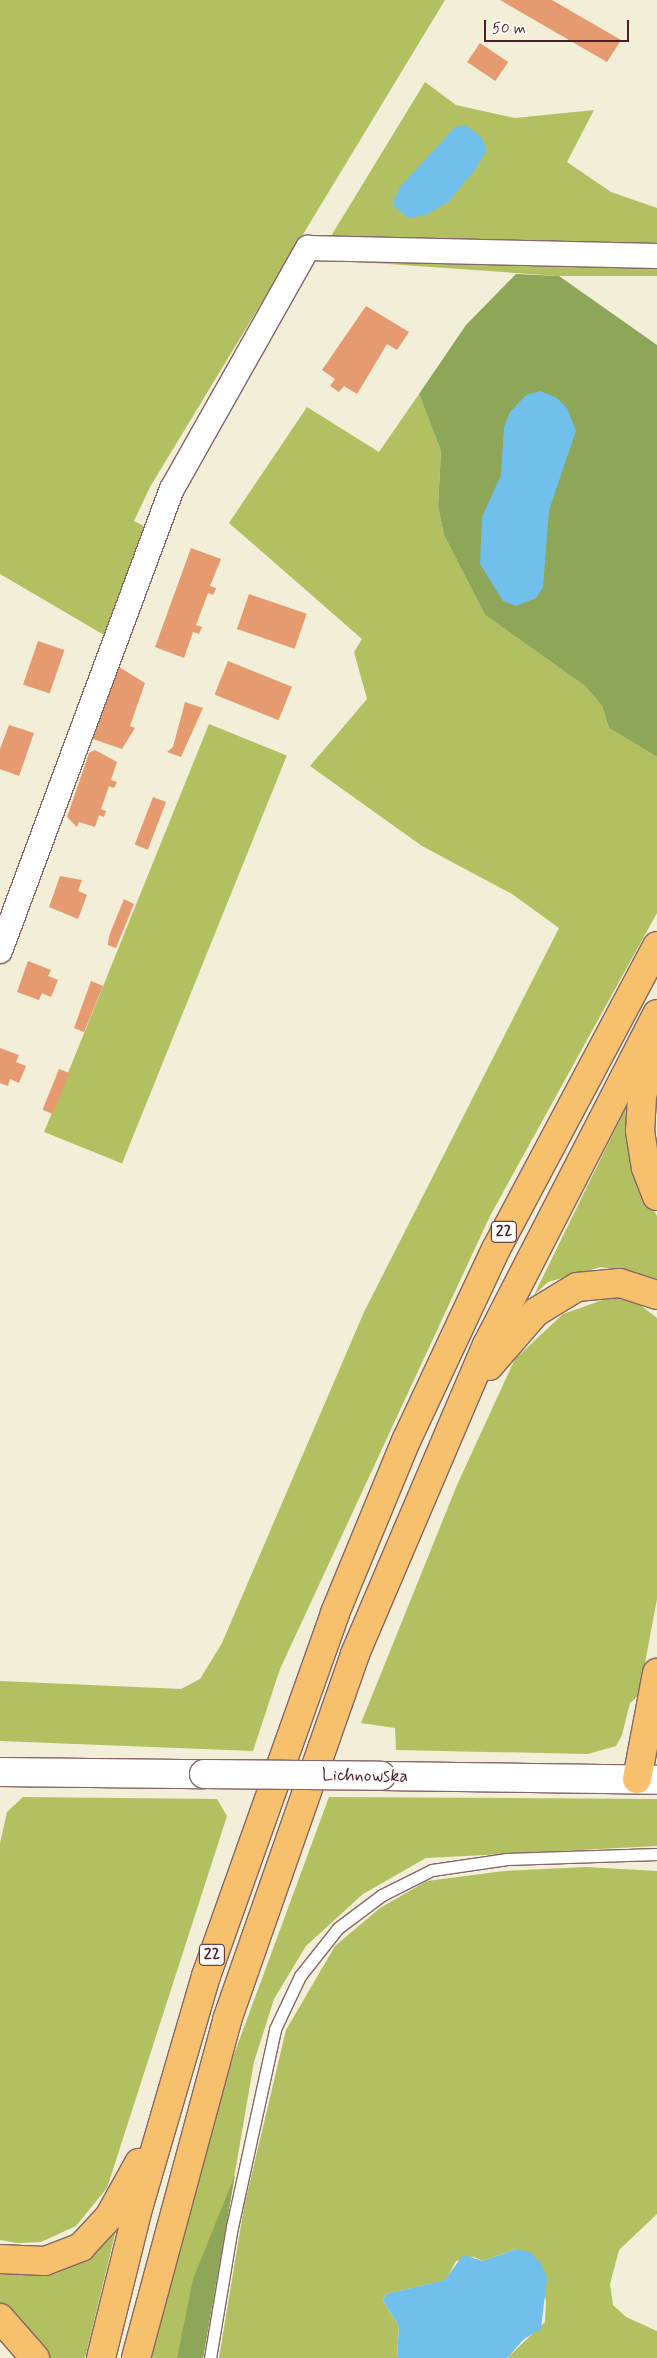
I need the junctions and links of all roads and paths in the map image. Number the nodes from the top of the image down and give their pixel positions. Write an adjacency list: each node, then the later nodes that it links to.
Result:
1 (657, 256): 3 (street)
2 (657, 946): 13 (main road, 22)
3 (0, 951)
4 (657, 1014): 8 (main road, 22)
5 (657, 1044): 6 (main road)
6 (657, 1196)
7 (657, 1295): 8 (main road, 22)
8 (461, 1400): 18 (main road, 22)
9 (657, 1673): 11 (main road)
10 (0, 1772): 11 (street, Lichnowska, bridge)
11 (647, 1780)
12 (657, 1854): 19 (lane)
13 (164, 2118): 14 (main road); 17 (main road, 22)
14 (0, 2259)
15 (0, 2318): 16 (main road)
16 (35, 2358)
17 (101, 2358)
18 (136, 2358)
19 (210, 2358)

